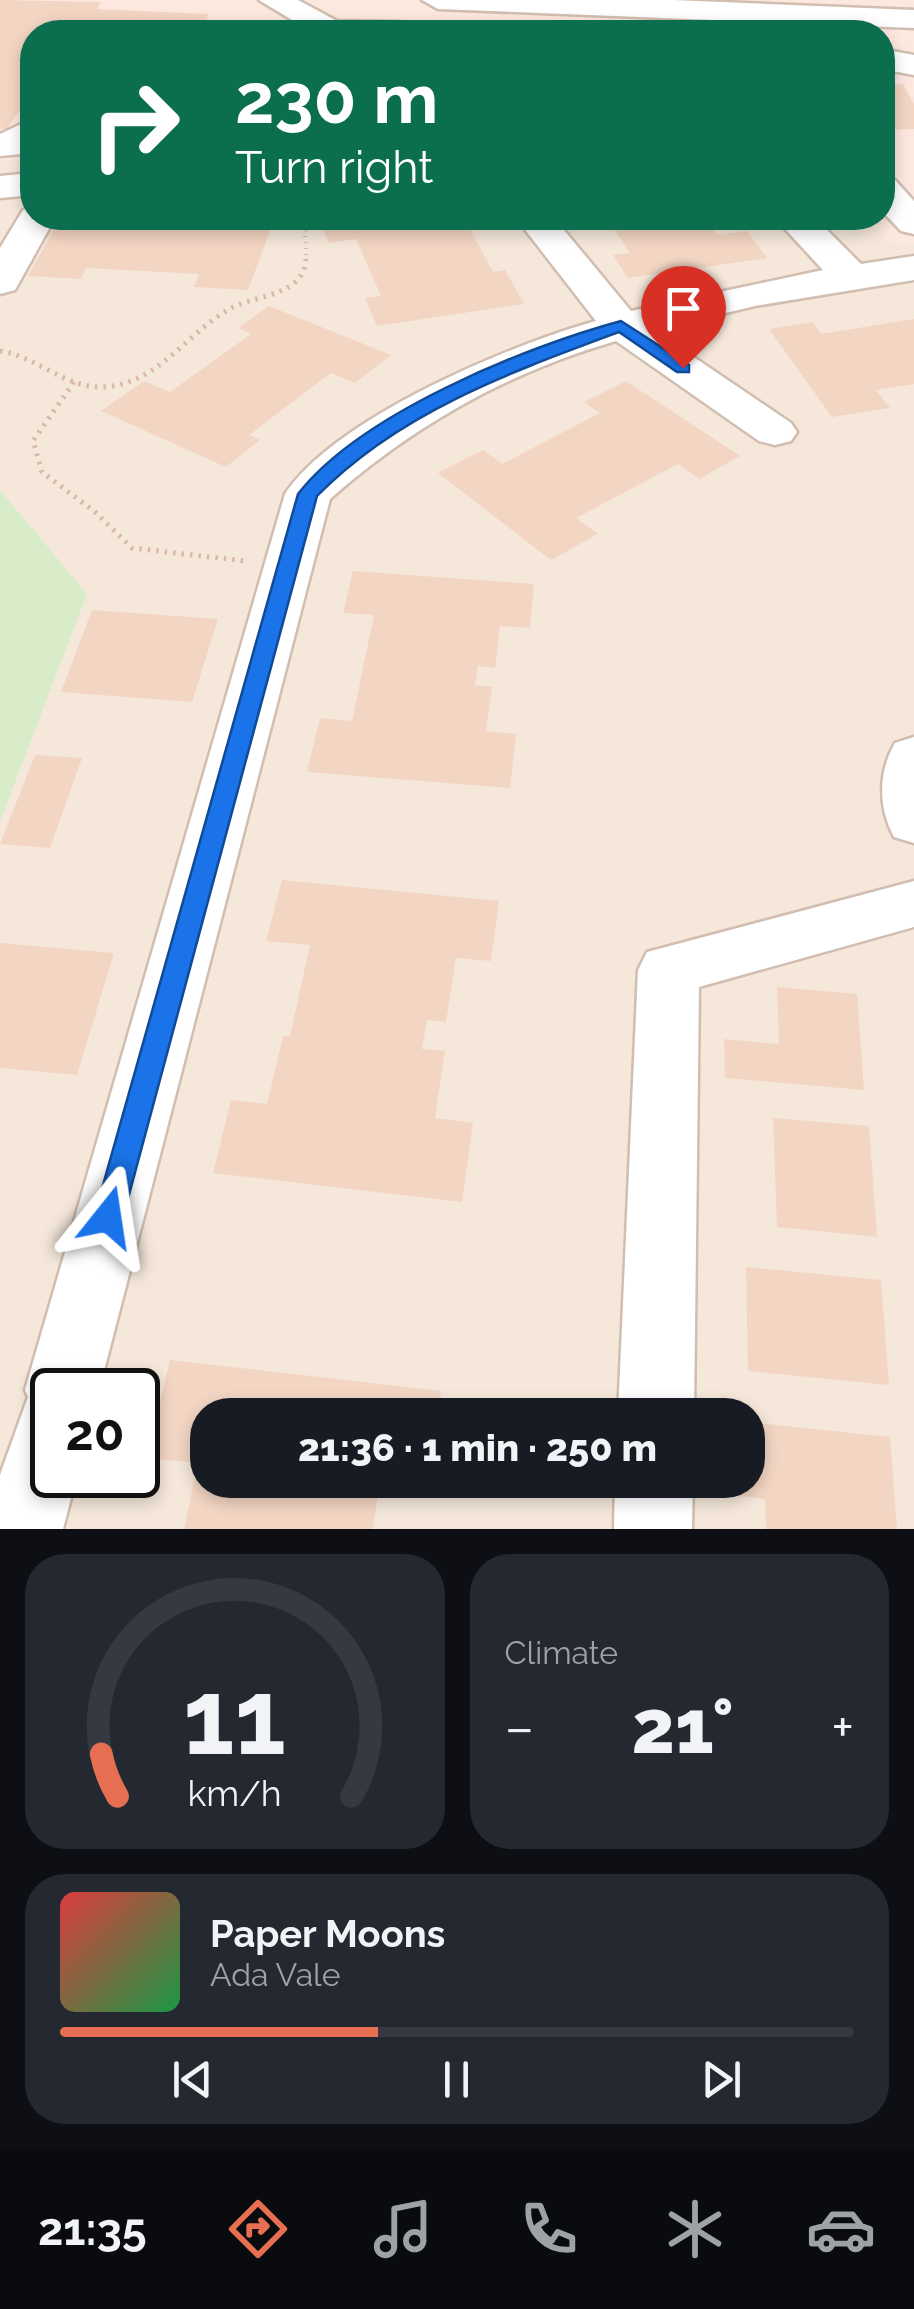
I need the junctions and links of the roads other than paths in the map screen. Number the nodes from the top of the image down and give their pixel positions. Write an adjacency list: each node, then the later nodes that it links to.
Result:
1 (275, 0): 5 (street)
2 (438, 0): 3 (street)
3 (677, 14): 4 (street)
4 (914, 19)
5 (312, 20)
6 (895, 202): 7 (street)
7 (914, 223)
8 (29, 230): 13 (street)
9 (545, 230): 14 (street)
10 (806, 230): 12 (street)
11 (914, 268): 12 (street)
12 (853, 278): 14 (street)
13 (1, 282)
14 (621, 326): 15 (street); 19 (street)
15 (775, 432)
16 (914, 757): 17 (street)
17 (914, 822)
18 (914, 904): 20 (street)
19 (68, 1368)
20 (656, 1398)
21 (32, 1498): 23 (street)
22 (654, 1498): 24 (street)
23 (24, 1529)
24 (653, 1529)

